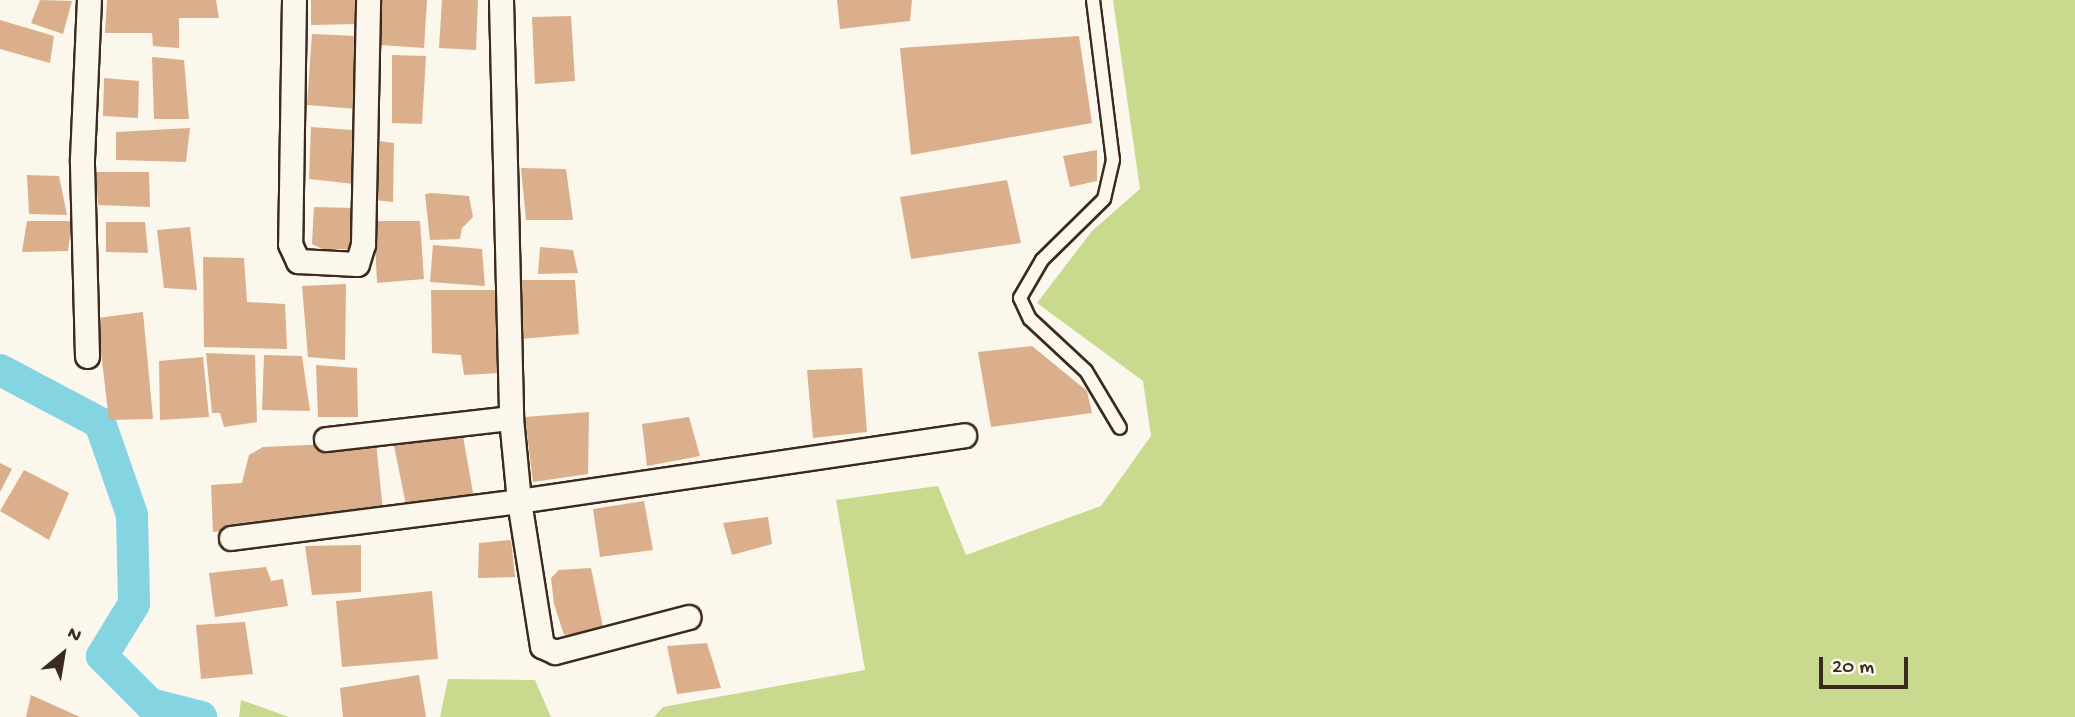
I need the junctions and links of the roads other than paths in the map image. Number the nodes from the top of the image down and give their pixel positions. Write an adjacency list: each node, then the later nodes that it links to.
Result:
1 (89, 0): 6 (street)
2 (294, 0): 3 (street)
3 (368, 0)
4 (501, 0): 7 (street)
5 (1093, 0): 8 (lane)
6 (87, 356)
7 (511, 418): 10 (street); 11 (street)
8 (1120, 428)
9 (964, 435): 11 (street)
10 (326, 439)
11 (519, 501): 12 (street); 13 (street)
12 (231, 538)
13 (688, 617)

